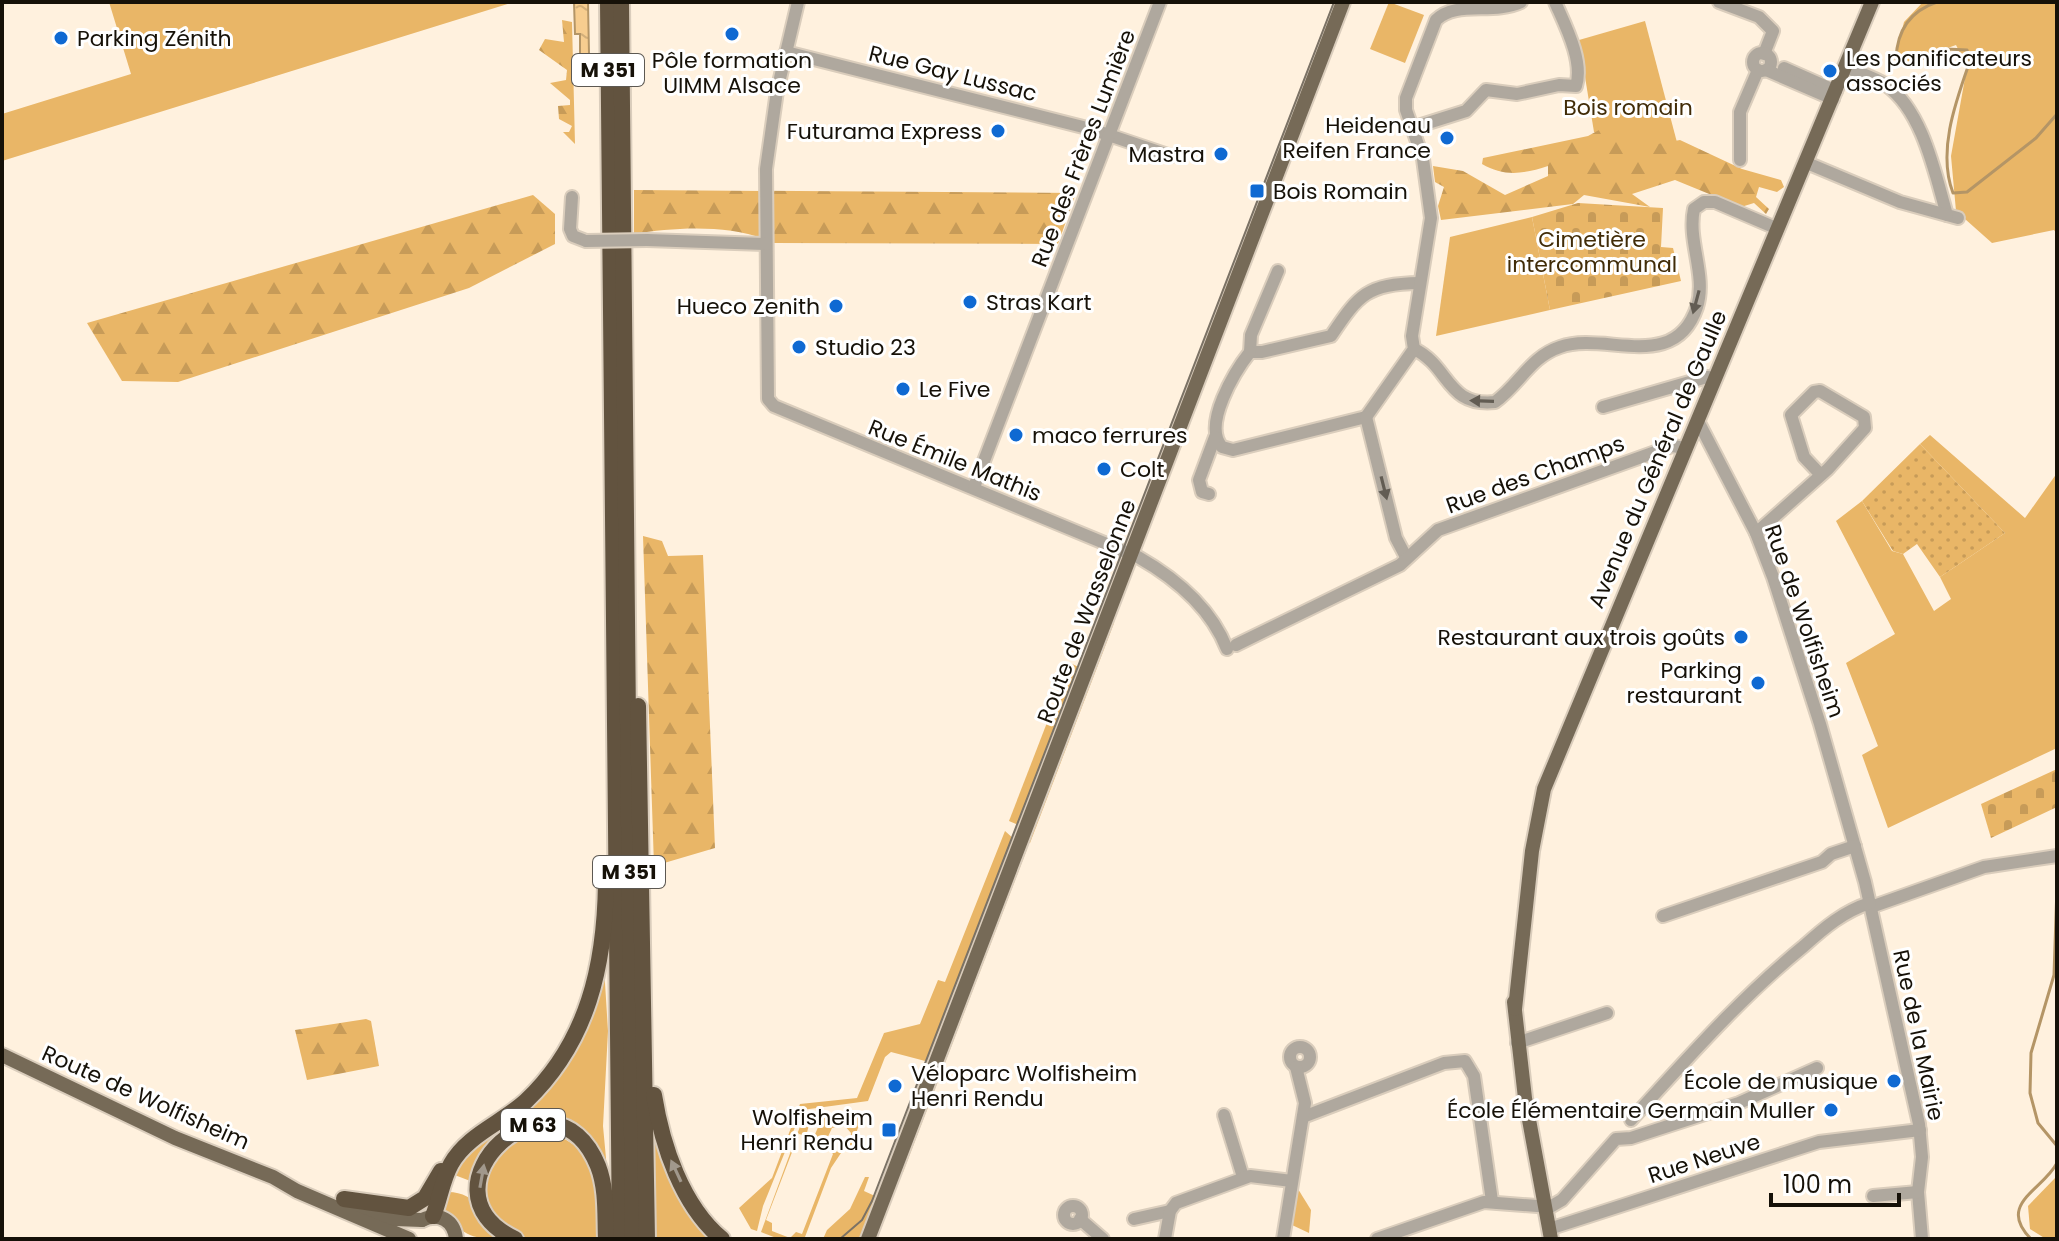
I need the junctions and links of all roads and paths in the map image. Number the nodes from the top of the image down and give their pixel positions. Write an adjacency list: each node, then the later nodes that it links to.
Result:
1 (608, 2): 41 (highway, M 351)
2 (621, 2): 36 (highway, M 351)
3 (798, 2): 11 (street)
4 (1160, 2): 16 (street, Rue des Frères Lumière)
5 (1343, 2): 38 (main road, Route de Wasselonne)
6 (1521, 2): 10 (street)
7 (1555, 2): 15 (street)
8 (1719, 2): 12 (street)
9 (1872, 2): 13 (main road, Avenue du Général de Gaulle)
10 (1481, 4): 15 (street)
11 (786, 52): 16 (street, Rue Gay Lussac); 22 (street)
12 (1765, 64): 14 (street); 18 (street)
13 (1845, 67): 14 (main road, Avenue du Général de Gaulle); 19 (street)
14 (1834, 95): 19 (main road, Avenue du Général de Gaulle)
15 (1412, 128): 24 (street)
16 (1109, 134): 17 (street, Rue Gay Lussac); 34 (street, Rue des Frères Lumière)
17 (1171, 156)
18 (1740, 160)
19 (1807, 163): 21 (main road, Avenue du Général de Gaulle)
20 (572, 197): 22 (street, bridge)
21 (1778, 229): 25 (street, one-way to 25); 27 (main road, Avenue du Général de Gaulle)
22 (766, 244): 34 (street, Rue Émile Mathis)
23 (1278, 271): 26 (street)
24 (1420, 283): 25 (street); 26 (street)
25 (1414, 349): 29 (street)
26 (1250, 352): 31 (street)
27 (1715, 378): 28 (street); 30 (main road, Avenue du Général de Gaulle)
28 (1603, 407)
29 (1366, 417): 31 (street); 39 (street, one-way to 39)
30 (1698, 421): 32 (main road, Avenue du Général de Gaulle); 37 (street, Rue de Wolfisheim)
31 (1215, 437): 35 (street)
32 (1686, 448): 39 (street, Rue des Champs); 49 (main road, Avenue du Général de Gaulle)
33 (1820, 474): 33 (street); 37 (street)
34 (974, 487): 38 (street, Rue Émile Mathis)
35 (1209, 494)
36 (626, 505): 44 (highway); 78 (highway, M 351)
37 (1756, 533): 42 (street, Rue de Wolfisheim)
38 (1131, 553): 40 (street, Rue Émile Mathis); 72 (main road, Route de Wasselonne)
39 (1406, 557): 40 (street, Rue des Champs)
40 (1231, 647)
41 (614, 656): 48 (highway); 77 (highway, M 351)
42 (1855, 844): 45 (street, Rue de la Mairie); 46 (street)
43 (2057, 856): 45 (street)
44 (644, 890): 71 (highway, one-way to 44); 79 (highway)
45 (1870, 905): 55 (street); 56 (street, Rue de la Mairie)
46 (1663, 916)
47 (1607, 1013): 49 (street)
48 (571, 1042): 62 (highway); 66 (highway)
49 (1517, 1043): 64 (main road, Avenue du Général de Gaulle)
50 (2, 1055): 57 (main road, Route de Wolfisheim)
51 (1296, 1067): 54 (street)
52 (1817, 1068): 64 (street)
53 (1224, 1115): 58 (street)
54 (1303, 1117): 59 (street); 63 (street)
55 (1631, 1120)
56 (1920, 1130): 60 (street, Rue de la Mairie); 69 (street, Rue Neuve)
57 (273, 1177): 62 (main road, Route de Wolfisheim); 74 (main road, Route de Wolfisheim)
58 (1243, 1177): 59 (street); 65 (street)
59 (1292, 1181): 73 (street)
60 (1918, 1192): 61 (street); 83 (street, Rue de la Mairie)
61 (1873, 1196)
62 (344, 1199): 66 (main road, Route de Wolfisheim)
63 (1492, 1201): 64 (street); 82 (street)
64 (1545, 1208): 69 (main road, Avenue du Général de Gaulle)
65 (1170, 1211): 68 (street); 81 (street)
66 (427, 1218): 70 (main road); 74 (main road)
67 (1080, 1219): 80 (street)
68 (1134, 1219)
69 (1550, 1234)
70 (458, 1237)
71 (725, 1238)
72 (868, 1238)
73 (1287, 1238)
74 (411, 1239)
75 (515, 1239): 76 (highway, M 63, one-way to 76)
76 (606, 1239)
77 (620, 1239)
78 (633, 1239)
79 (647, 1239)
80 (1103, 1239)
81 (1165, 1239)
82 (1377, 1239)
83 (1922, 1239)

